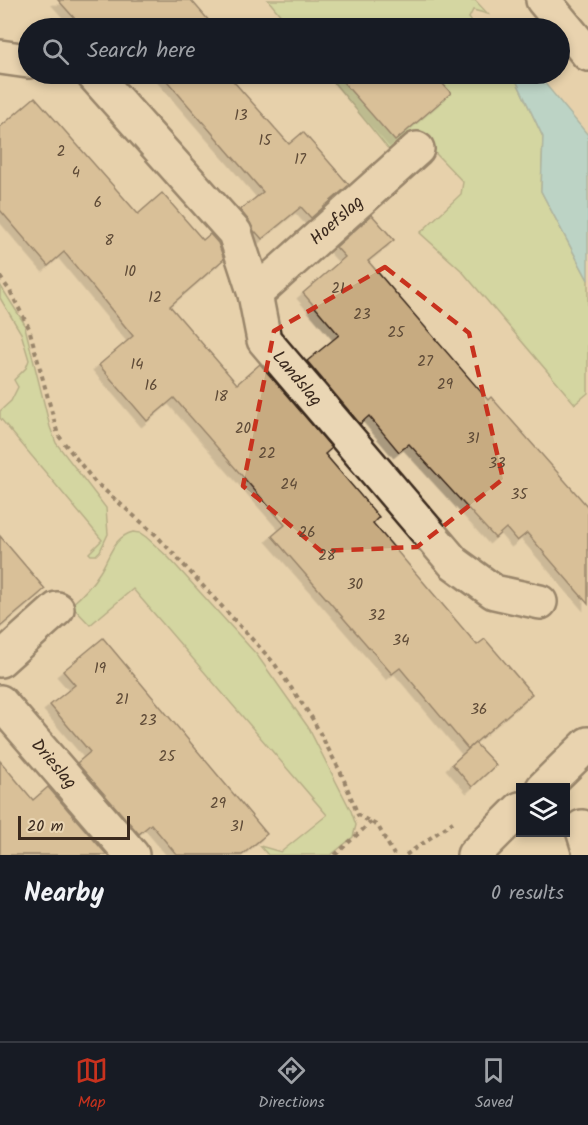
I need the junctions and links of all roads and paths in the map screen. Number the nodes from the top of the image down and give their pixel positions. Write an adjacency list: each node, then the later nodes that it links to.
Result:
1 (543, 0): 2 (street)
2 (558, 18)
3 (570, 32): 4 (street)
4 (588, 54)
5 (0, 57): 6 (street)
6 (18, 60)
7 (102, 84): 10 (street, Landslag)
8 (417, 149): 10 (street, Hoefslag)
9 (0, 277): 18 (path)
10 (255, 294): 11 (street, Landslag)
11 (540, 602)
12 (57, 609): 13 (street)
13 (0, 660)
14 (0, 704): 19 (street, Drieslag)
15 (588, 744): 16 (street)
16 (548, 783)
17 (516, 813): 22 (street)
18 (371, 822): 20 (path); 21 (path)
19 (132, 855)
20 (335, 855)
21 (394, 855)
22 (474, 855)

